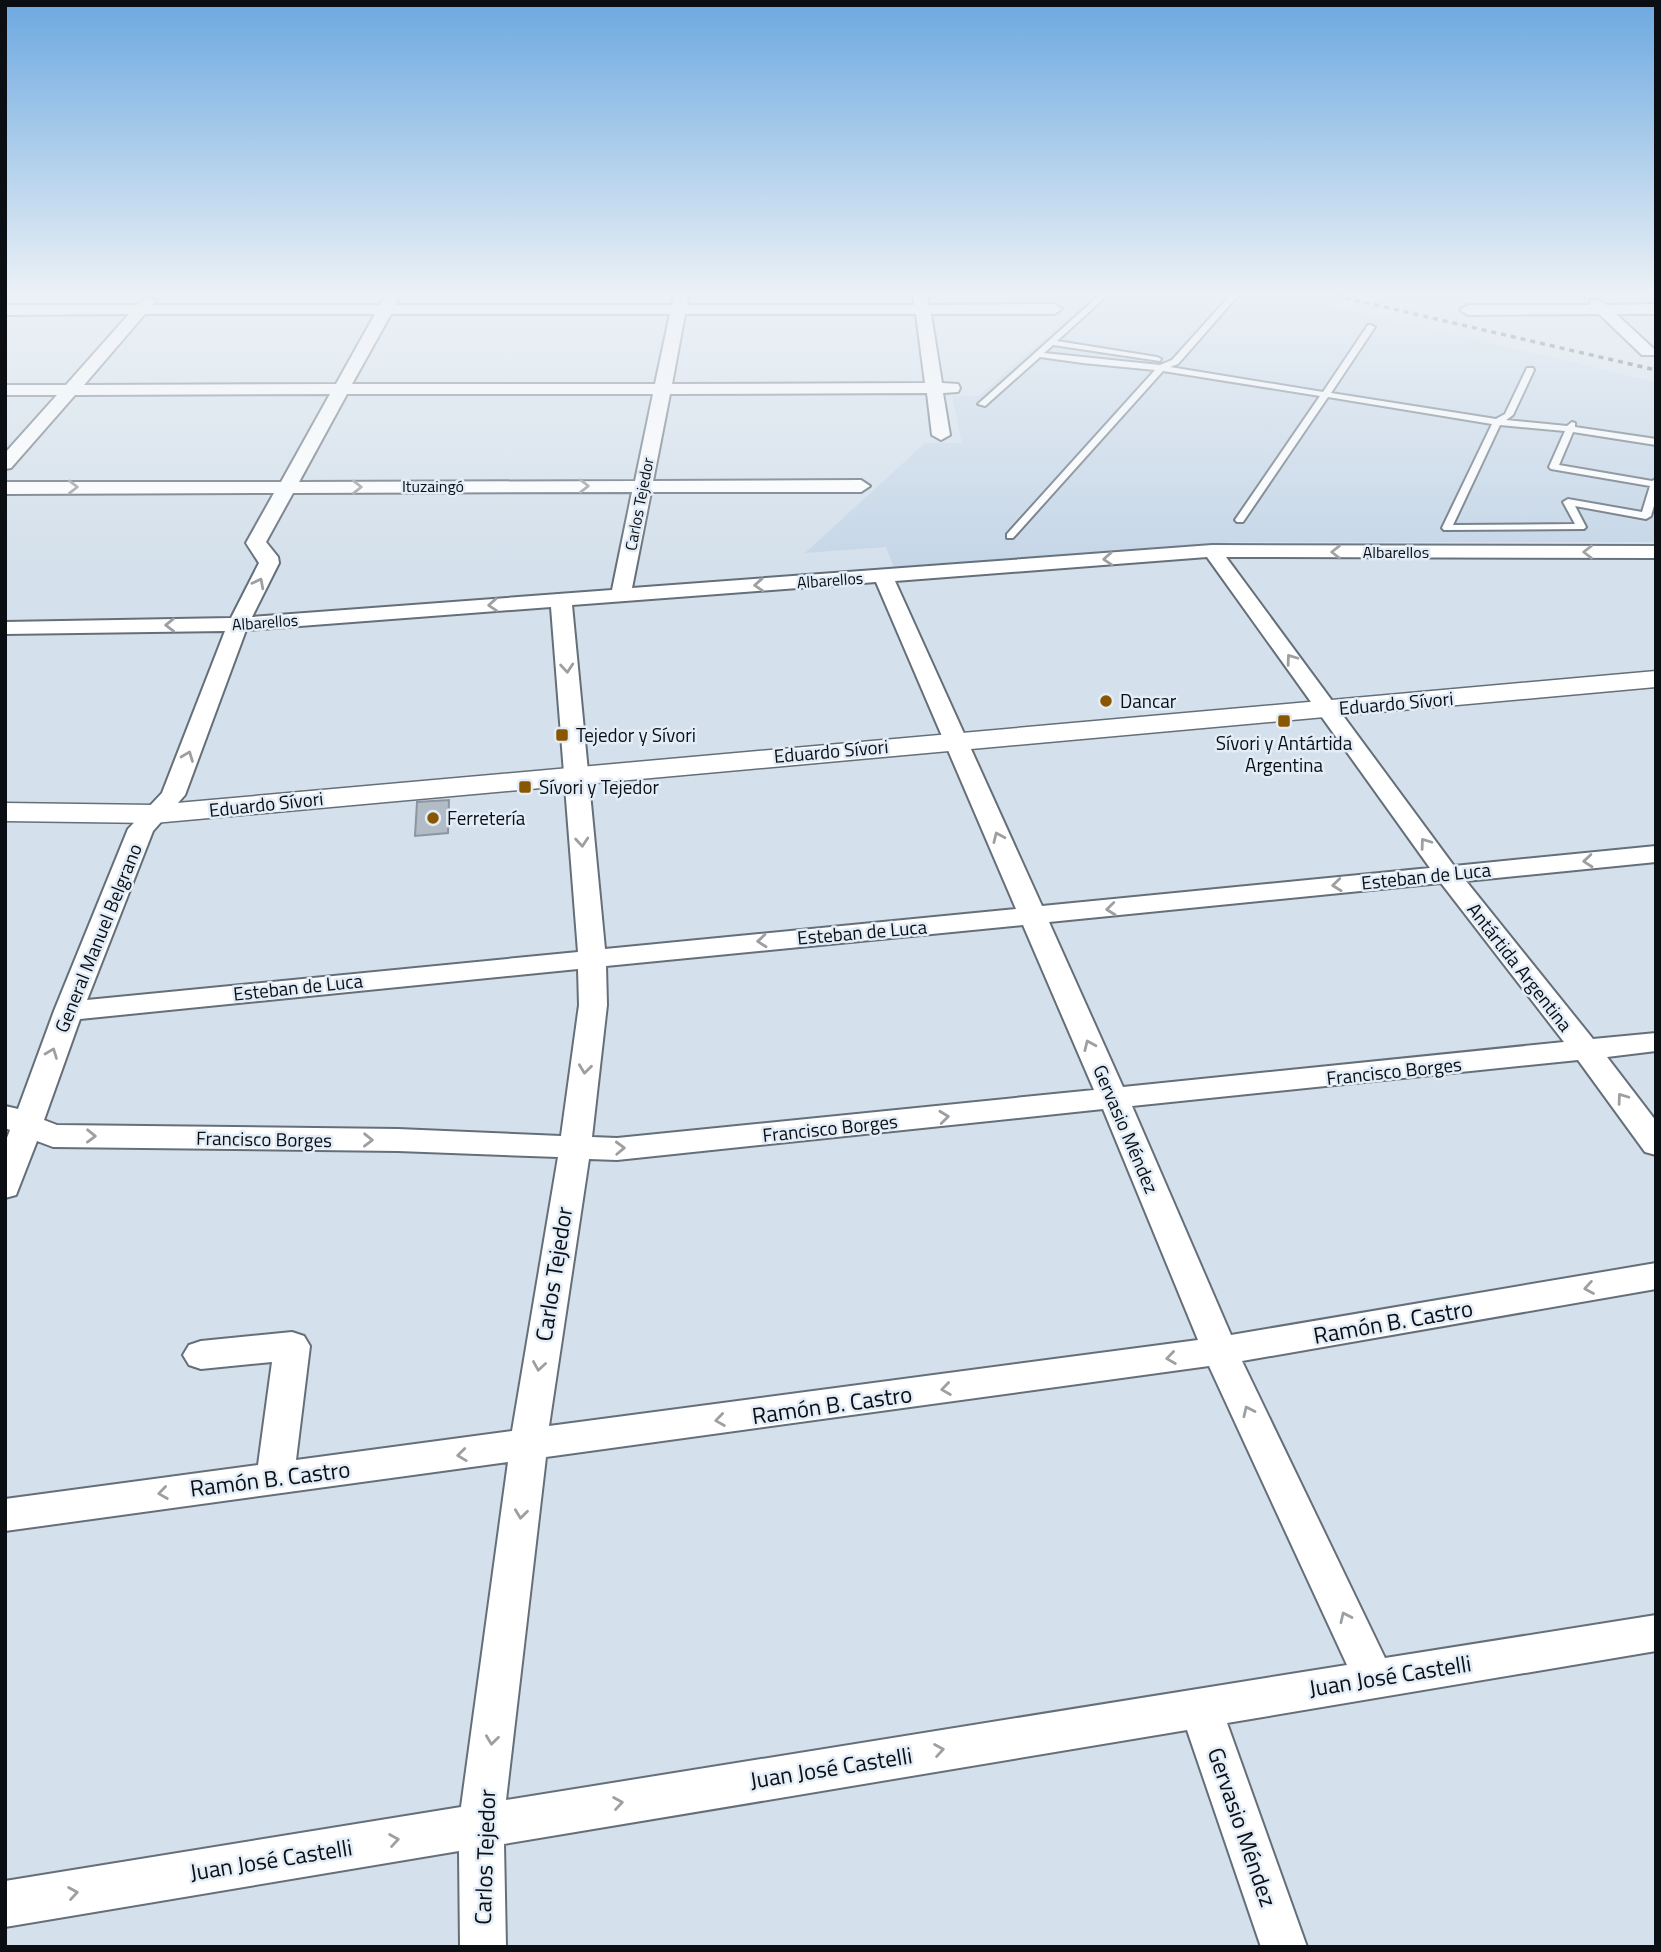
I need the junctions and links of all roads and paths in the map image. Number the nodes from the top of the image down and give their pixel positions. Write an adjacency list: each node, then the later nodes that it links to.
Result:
1 (78, 382): 15 (street)
2 (344, 382): 16 (street, General Manuel Belgrano)
3 (663, 382): 11 (street, Carlos Tejedor)
4 (931, 382): 12 (street)
5 (1007, 382): 18 (lane)
6 (1148, 382): 31 (lane)
7 (1268, 382): 17 (lane)
8 (1285, 382): 17 (lane)
9 (1333, 382): 17 (lane)
10 (1524, 382): 19 (lane)
11 (662, 388): 12 (street); 16 (street); 26 (street, Carlos Tejedor)
12 (932, 388): 13 (street); 22 (street)
13 (952, 388)
14 (5, 390): 15 (street)
15 (71, 390): 16 (street); 24 (street)
16 (340, 390): 28 (street, General Manuel Belgrano)
17 (1328, 390): 19 (lane); 20 (lane); 30 (lane)
18 (982, 404)
19 (1509, 415): 20 (lane); 21 (lane)
20 (1497, 422): 21 (lane); 25 (lane)
21 (1571, 427): 23 (lane); 25 (lane)
22 (941, 435)
23 (1656, 440)
24 (5, 464)
25 (1656, 483)
26 (642, 486): 27 (street, Ituzaingó); 28 (street, Ituzaingó, one-way to 26); 35 (street, Carlos Tejedor)
27 (861, 486)
28 (288, 487): 29 (street, Ituzaingó, one-way to 28); 37 (street, General Manuel Belgrano, one-way to 28)
29 (5, 488)
30 (1240, 520)
31 (1010, 536)
32 (1212, 551): 33 (street, Albarellos, one-way to 32); 34 (street, Albarellos, one-way to 34); 40 (street, Antártida Argentina, one-way to 32)
33 (1656, 552)
34 (883, 576): 35 (street, Albarellos, one-way to 35); 41 (street, Gervasio Méndez)
35 (621, 594): 36 (street, Albarellos)
36 (561, 600): 37 (street, Albarellos, one-way to 37); 42 (street, Carlos Tejedor, one-way to 42)
37 (238, 624): 38 (street, Albarellos, one-way to 38); 44 (street, General Manuel Belgrano, one-way to 37)
38 (5, 628)
39 (1656, 679): 40 (street, Eduardo Sívori)
40 (1328, 709): 41 (street, Eduardo Sívori); 46 (street, Antártida Argentina, one-way to 40)
41 (955, 740): 42 (street, Eduardo Sívori); 47 (street, Gervasio Méndez, one-way to 41)
42 (576, 774): 44 (street, Eduardo Sívori); 48 (street, Carlos Tejedor, one-way to 48)
43 (5, 812): 44 (street, Eduardo Sívori)
44 (154, 814): 49 (street, General Manuel Belgrano)
45 (1656, 854): 46 (street, Esteban de Luca, one-way to 46)
46 (1447, 874): 47 (street, Esteban de Luca, one-way to 47); 51 (street, Antártida Argentina)
47 (1032, 917): 48 (street, Esteban de Luca, one-way to 48); 52 (street, Gervasio Méndez, one-way to 47)
48 (592, 957): 49 (street, Esteban de Luca); 55 (street, Carlos Tejedor, one-way to 55)
49 (68, 1011): 53 (street, General Manuel Belgrano, one-way to 49)
50 (1656, 1042): 51 (street, Francisco Borges)
51 (1587, 1051): 52 (street, Francisco Borges); 54 (street, Antártida Argentina, one-way to 51)
52 (1114, 1100): 55 (street, Francisco Borges, one-way to 52); 58 (street, Gervasio Méndez)
53 (15, 1120): 55 (street, Francisco Borges, one-way to 55); 56 (street, General Manuel Belgrano)
54 (1656, 1144)
55 (575, 1147): 60 (street, Carlos Tejedor, one-way to 60)
56 (5, 1187)
57 (1656, 1276): 58 (street, Ramón B. Castro, one-way to 58)
58 (1220, 1351): 60 (street, Ramón B. Castro, one-way to 60); 64 (street, Gervasio Méndez, one-way to 58)
59 (201, 1355): 61 (street)
60 (529, 1446): 61 (street, Ramón B. Castro, one-way to 61); 66 (street, Carlos Tejedor, one-way to 66)
61 (275, 1478): 62 (street, Ramón B. Castro, one-way to 62)
62 (5, 1515)
63 (1656, 1633): 64 (street, Juan José Castelli)
64 (1374, 1679): 65 (street, Juan José Castelli)
65 (1200, 1707): 66 (street, Juan José Castelli, one-way to 65); 69 (street, Gervasio Méndez)
66 (481, 1825): 67 (street, Juan José Castelli, one-way to 66); 68 (street, Carlos Tejedor)
67 (5, 1904)
68 (483, 1947)
69 (1284, 1947)

